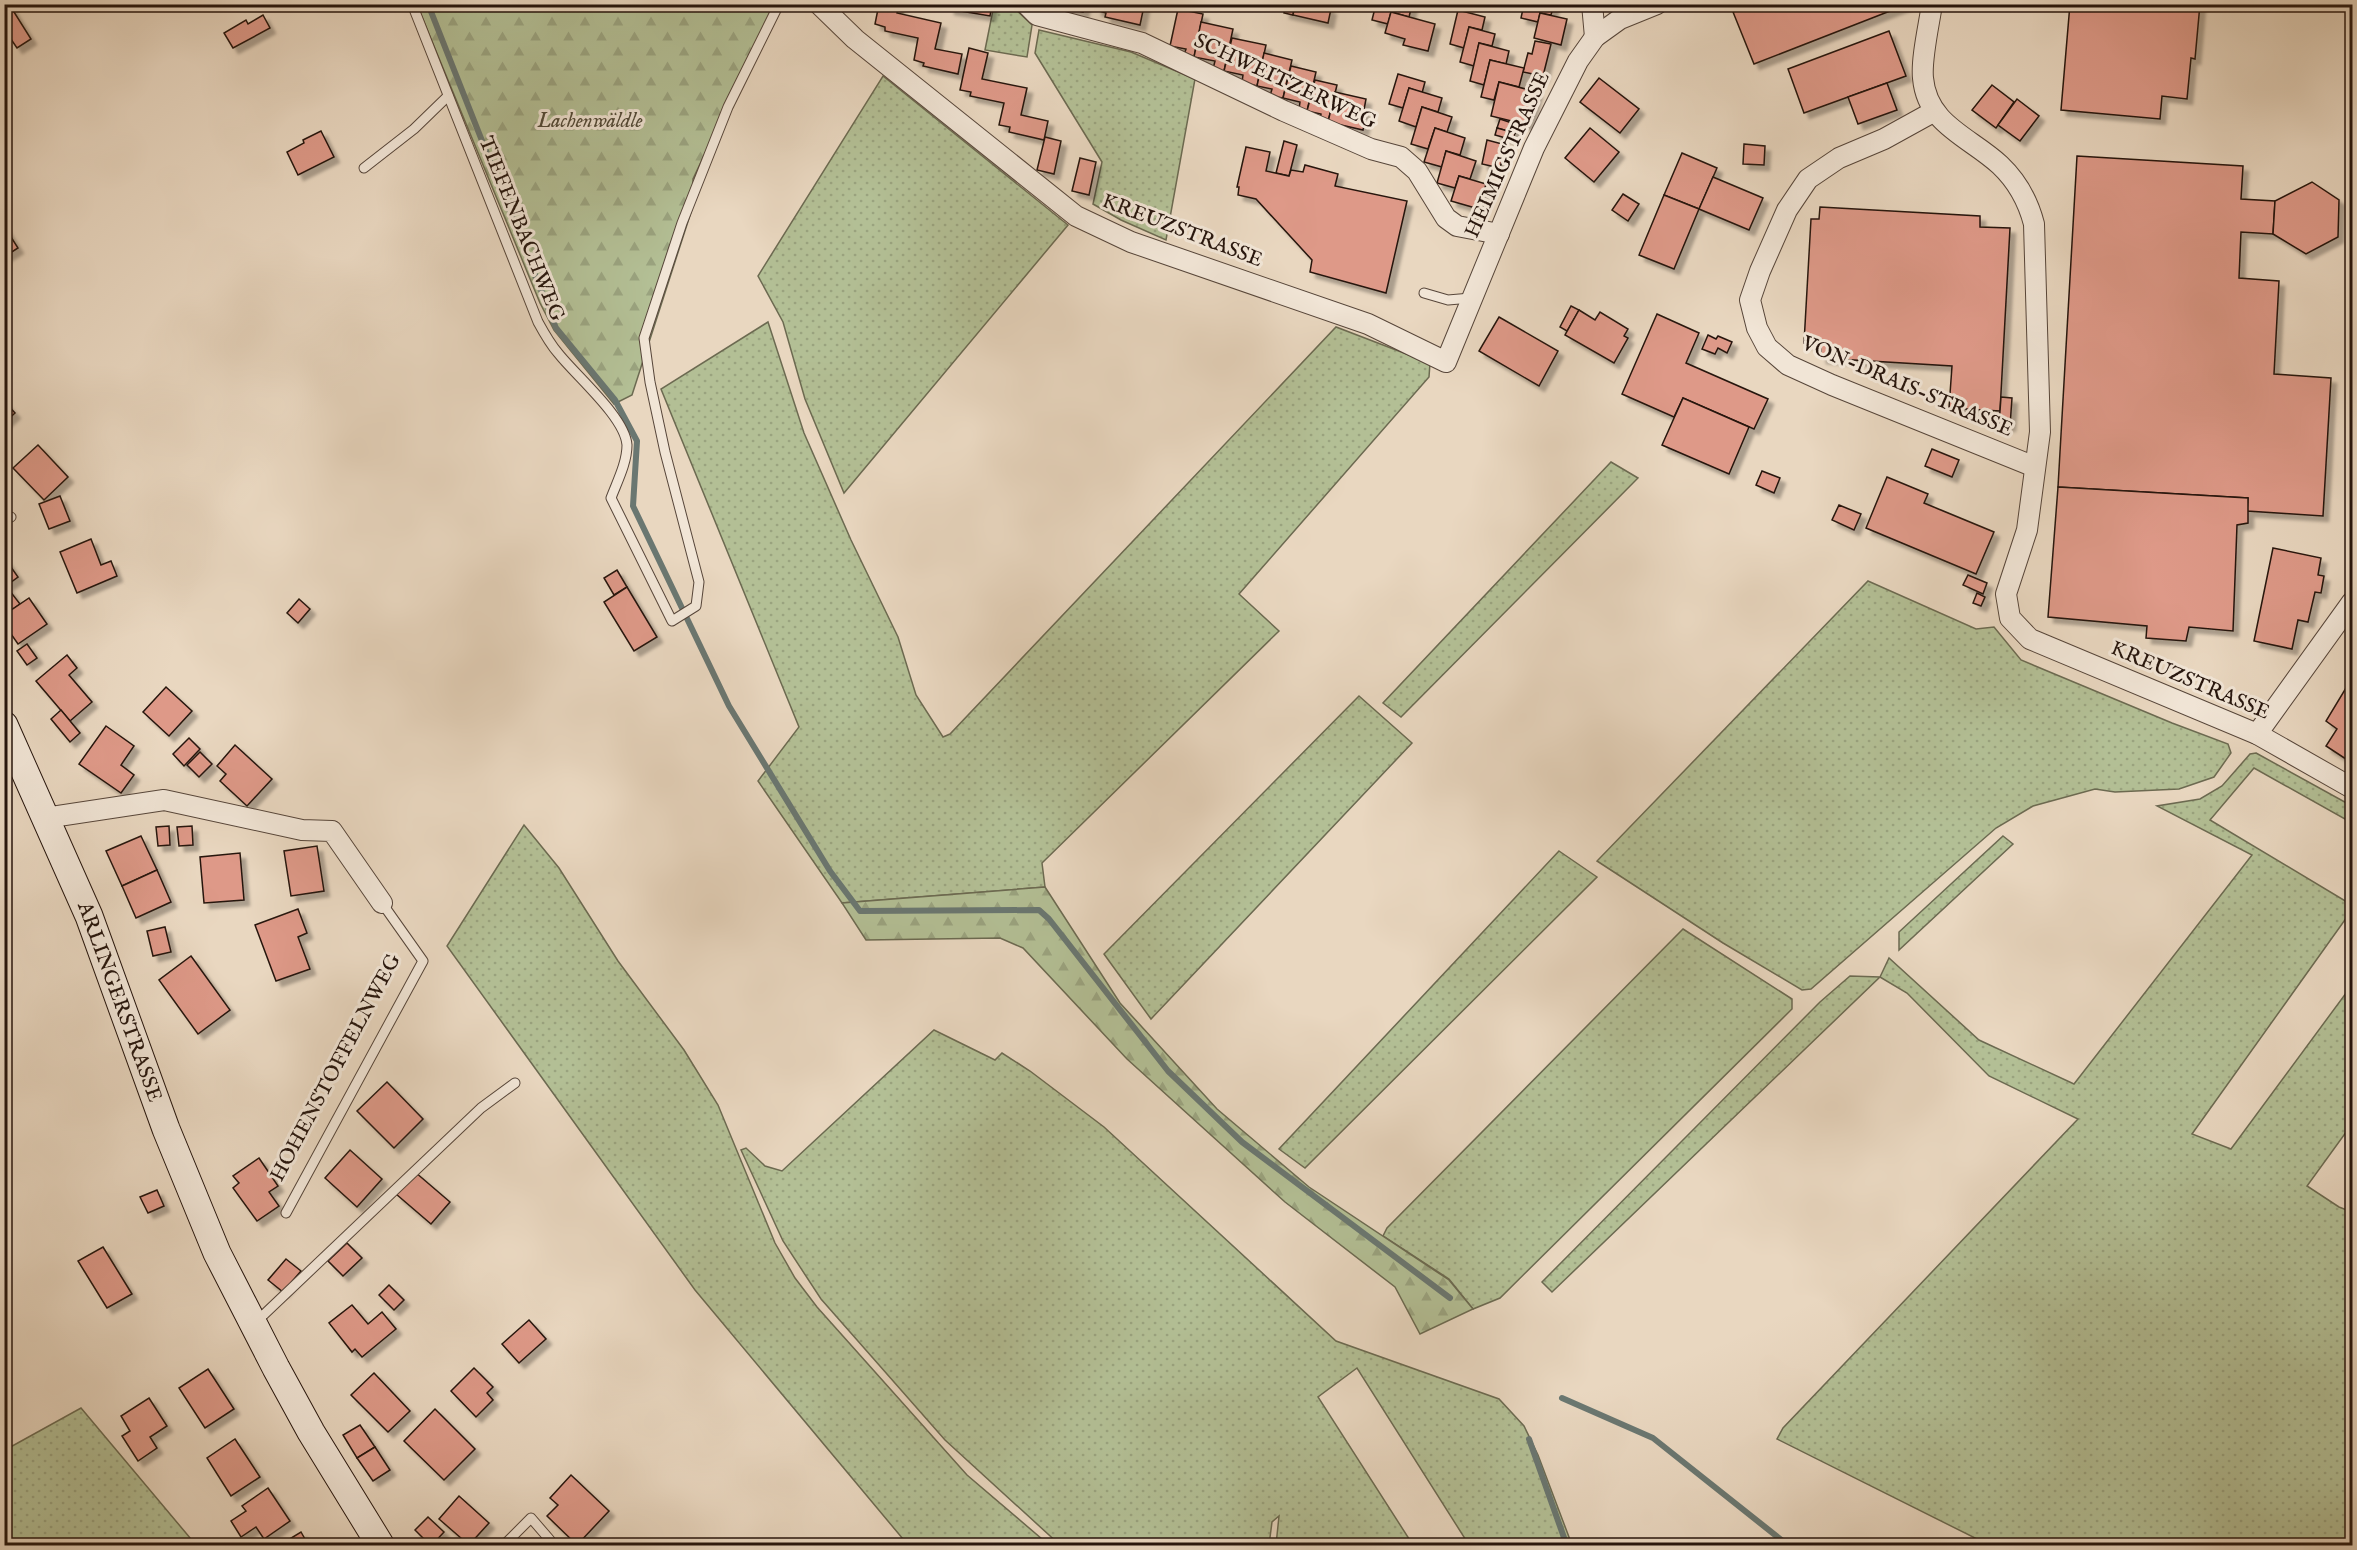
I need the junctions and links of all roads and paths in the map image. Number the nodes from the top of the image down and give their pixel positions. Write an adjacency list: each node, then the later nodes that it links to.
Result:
1 (412, 4): 9 (lane, TIEFENBACHWEG)
2 (779, 4): 9 (lane, TIEFENBACHWEG)
3 (819, 4): 15 (street, KREUZSTRASSE)
4 (1026, 4): 12 (street, SCHWEITZERWEG)
5 (1592, 4): 8 (street)
6 (1932, 4): 10 (street)
7 (1650, 6): 8 (street, HEIMIGSTRASSE)
8 (1595, 37): 12 (street, HEIMIGSTRASSE)
9 (448, 96): 11 (lane)
10 (1933, 112): 16 (street); 16 (street, VON-DRAIS-STRASSE)
11 (364, 168)
12 (1499, 234): 14 (street, HEIMIGSTRASSE)
13 (1425, 293): 14 (lane)
14 (1471, 298): 15 (street, HEIMIGSTRASSE)
15 (1446, 362)
16 (2035, 467): 19 (street, KREUZSTRASSE)
17 (2352, 603): 19 (street)
18 (4, 725): 21 (main road, ARLINGERSTRASSE)
19 (2257, 734): 20 (street, KREUZSTRASSE)
20 (2352, 788)
21 (45, 818): 22 (street, HOHENSTOFFELNWEG); 25 (main road, ARLINGERSTRASSE)
22 (382, 903): 24 (lane, HOHENSTOFFELNWEG)
23 (515, 1083): 25 (lane)
24 (286, 1213)
25 (254, 1325): 27 (main road, ARLINGERSTRASSE)
26 (550, 1540): 28 (lane)
27 (381, 1545)
28 (503, 1545)

